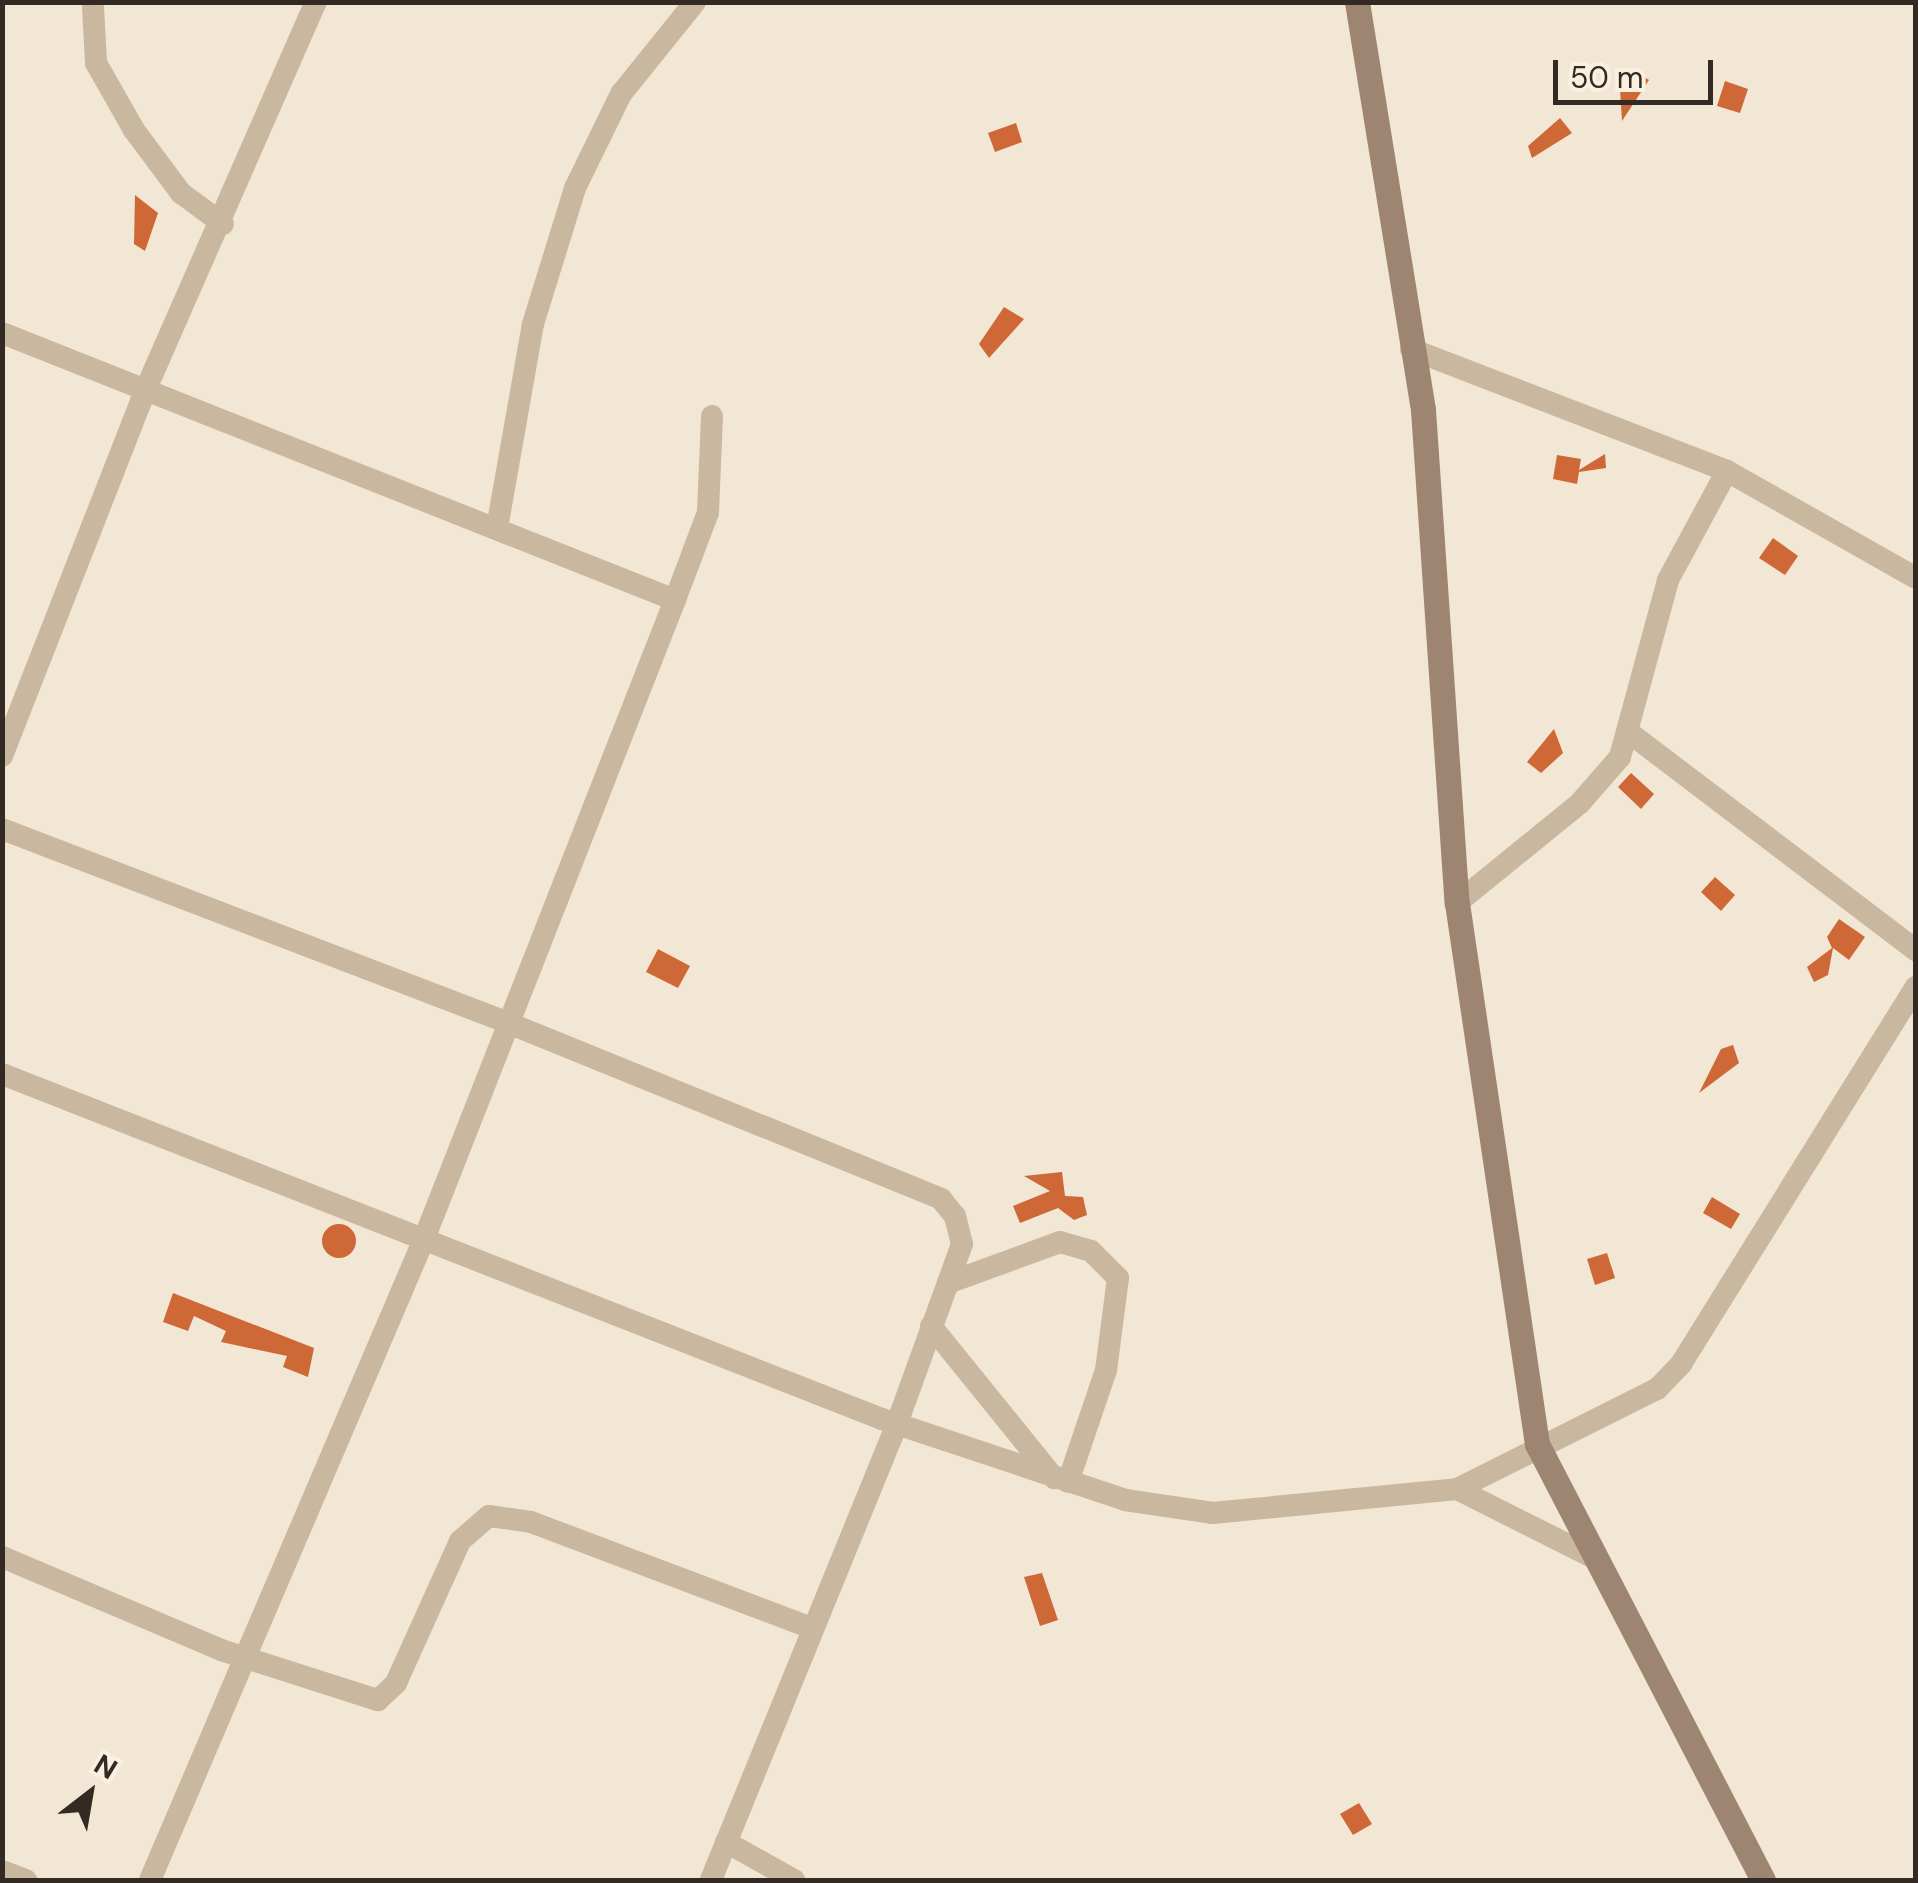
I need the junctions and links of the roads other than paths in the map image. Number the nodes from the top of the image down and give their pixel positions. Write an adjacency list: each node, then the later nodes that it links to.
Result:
1 (316, 2): 5 (street)
2 (695, 2): 11 (street)
3 (1358, 2): 7 (street)
4 (93, 8): 5 (street)
5 (224, 224): 8 (street)
6 (2, 334): 8 (street)
7 (1412, 348): 10 (street); 17 (street)
8 (145, 392): 11 (street); 15 (street)
9 (712, 416): 13 (street)
10 (1727, 470): 12 (street); 14 (street)
11 (496, 528): 13 (street)
12 (1916, 578)
13 (675, 600): 20 (street)
14 (1631, 734): 17 (street); 18 (street)
15 (2, 756)
16 (2, 829): 20 (street)
17 (1458, 903): 26 (street)
18 (1916, 950)
19 (1916, 987): 26 (street)
20 (506, 1022): 22 (street); 23 (street)
21 (2, 1074): 22 (street)
22 (424, 1239): 25 (street); 32 (street)
23 (948, 1283): 24 (street); 27 (street)
24 (931, 1326): 25 (street); 27 (street)
25 (898, 1424): 27 (street); 31 (street)
26 (1536, 1444): 28 (street); 29 (street)
27 (1061, 1480): 28 (street)
28 (1457, 1489): 29 (street)
29 (1590, 1556): 39 (street)
30 (2, 1557): 32 (street)
31 (812, 1628): 32 (street); 33 (street)
32 (249, 1659): 36 (street)
33 (726, 1842): 37 (street); 38 (street)
34 (2, 1870): 35 (street)
35 (26, 1880)
36 (150, 1880)
37 (711, 1880)
38 (794, 1880)
39 (1762, 1880)

